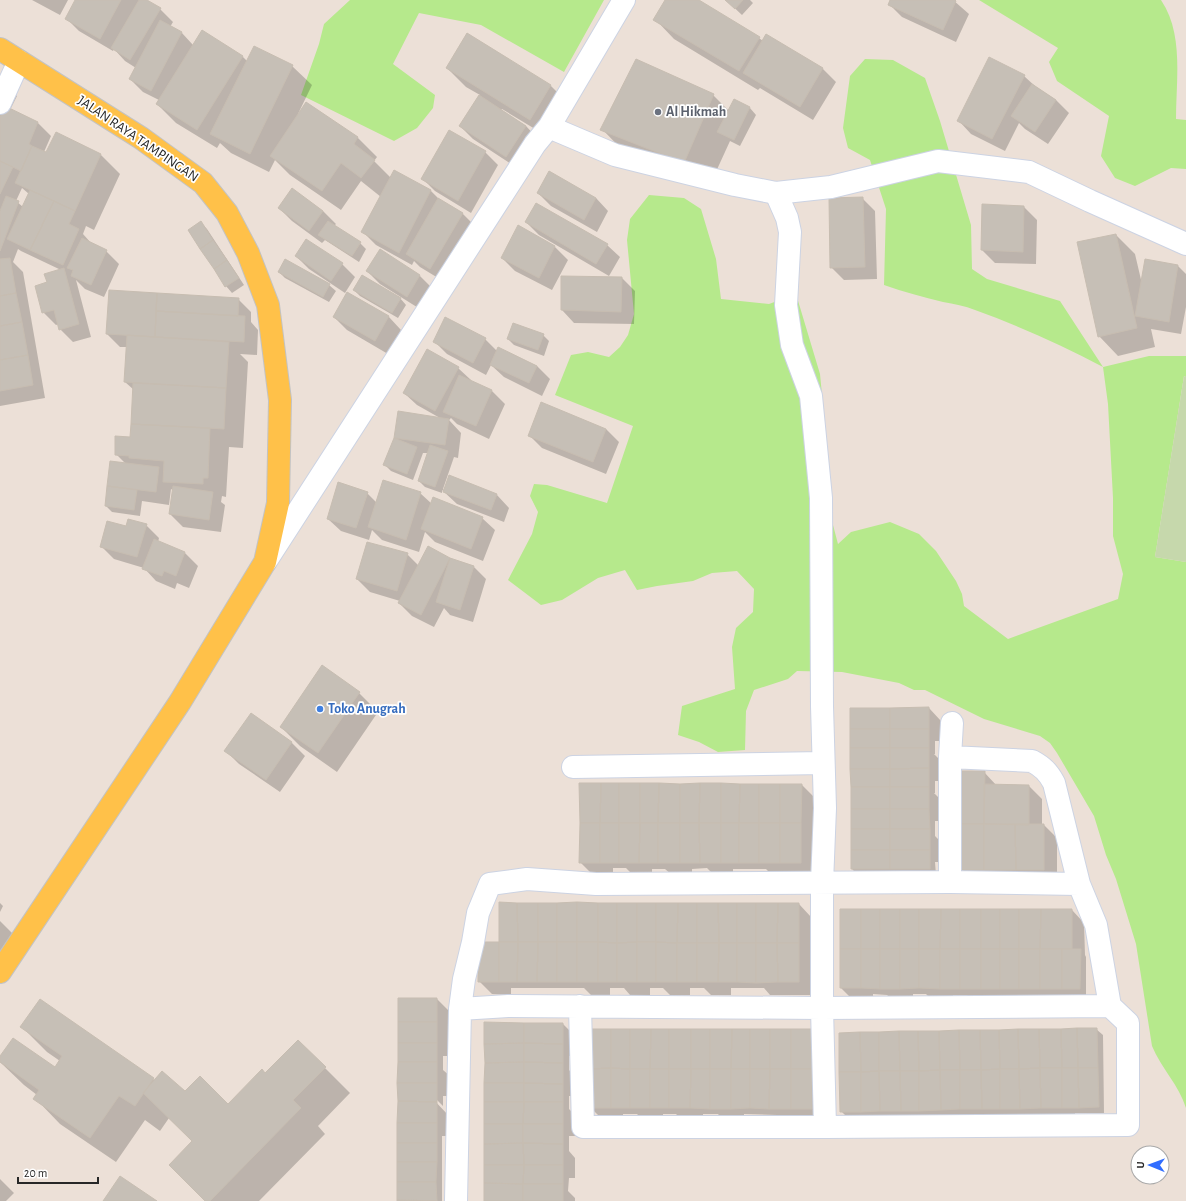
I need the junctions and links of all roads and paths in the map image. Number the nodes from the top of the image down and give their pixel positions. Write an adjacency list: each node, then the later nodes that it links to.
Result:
1 (624, 0): 5 (street)
2 (0, 49): 3 (main road, JALAN RAYA TAMPINGAN)
3 (19, 61): 4 (street); 8 (main road, JALAN RAYA TAMPINGAN)
4 (0, 102)
5 (549, 126): 6 (street); 8 (street)
6 (776, 193): 7 (street); 11 (street)
7 (1186, 244)
8 (265, 562): 16 (main road, JALAN RAYA TAMPINGAN)
9 (952, 723): 10 (street)
10 (950, 757): 13 (street); 15 (street)
11 (823, 763): 12 (street); 14 (street)
12 (572, 767)
13 (950, 882): 14 (street); 15 (street)
14 (822, 883): 19 (street); 20 (street)
15 (1079, 884): 18 (street)
16 (0, 972)
17 (580, 1006): 19 (street); 20 (street); 21 (street)
18 (1110, 1006): 19 (street); 21 (street)
19 (822, 1008): 21 (street)
20 (460, 1009): 22 (street)
21 (825, 1127)
22 (456, 1201)

